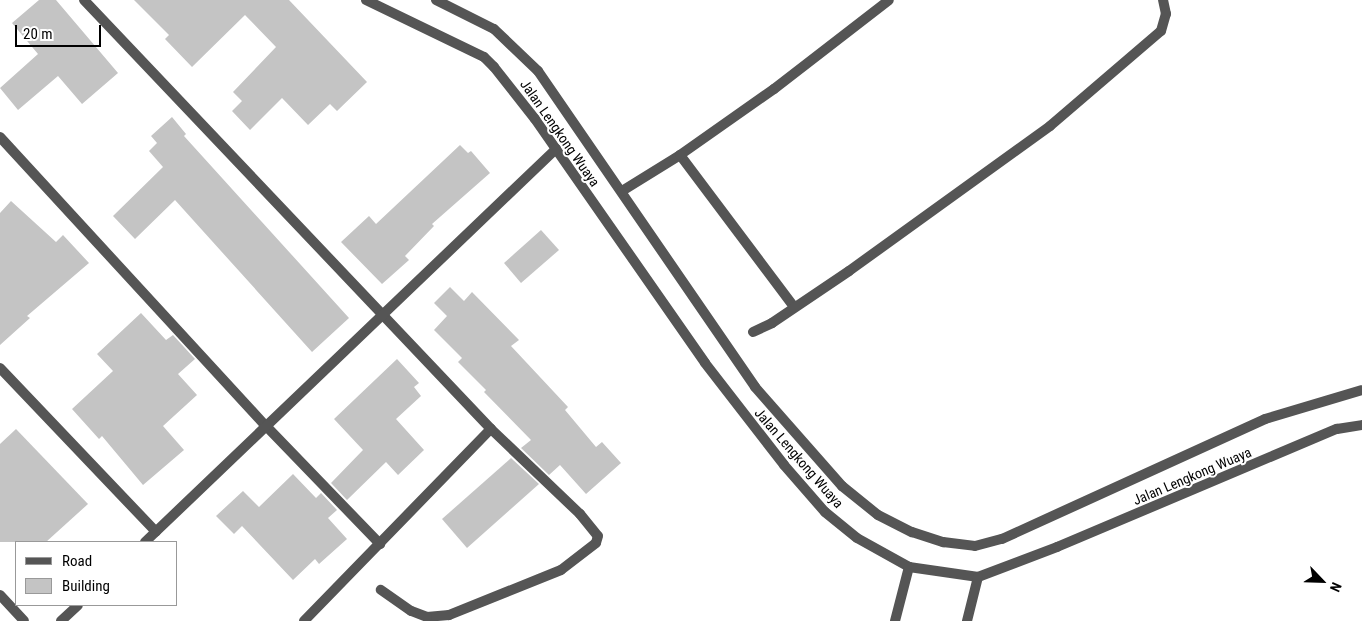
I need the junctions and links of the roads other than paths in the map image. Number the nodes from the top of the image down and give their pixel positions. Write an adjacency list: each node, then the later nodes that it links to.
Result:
1 (84, 0): 11 (street)
2 (366, 0): 7 (street, Jalan Lengkong Wuaya)
3 (436, 0): 9 (street, Jalan Lengkong Wuaya)
4 (889, 0): 8 (street)
5 (1163, 0): 10 (street)
6 (0, 138): 16 (street)
7 (556, 149): 11 (street); 21 (street, Jalan Lengkong Wuaya)
8 (680, 155): 9 (street); 10 (street)
9 (622, 191): 14 (street, Jalan Lengkong Wuaya)
10 (794, 307): 12 (street)
11 (384, 315): 16 (street); 17 (street)
12 (753, 332)
13 (0, 368): 18 (street)
14 (1362, 390)
15 (1362, 424): 22 (street, Jalan Lengkong Wuaya)
16 (267, 427): 18 (street); 20 (street)
17 (491, 429): 20 (street); 23 (street)
18 (156, 532): 19 (street)
19 (146, 541)
20 (380, 544): 28 (street)
21 (908, 567): 22 (street, Jalan Lengkong Wuaya); 29 (street)
22 (978, 577): 30 (street)
23 (381, 590)
24 (0, 595): 26 (street)
25 (77, 606): 27 (street)
26 (24, 621)
27 (61, 621)
28 (304, 621)
29 (896, 621)
30 (967, 621)

